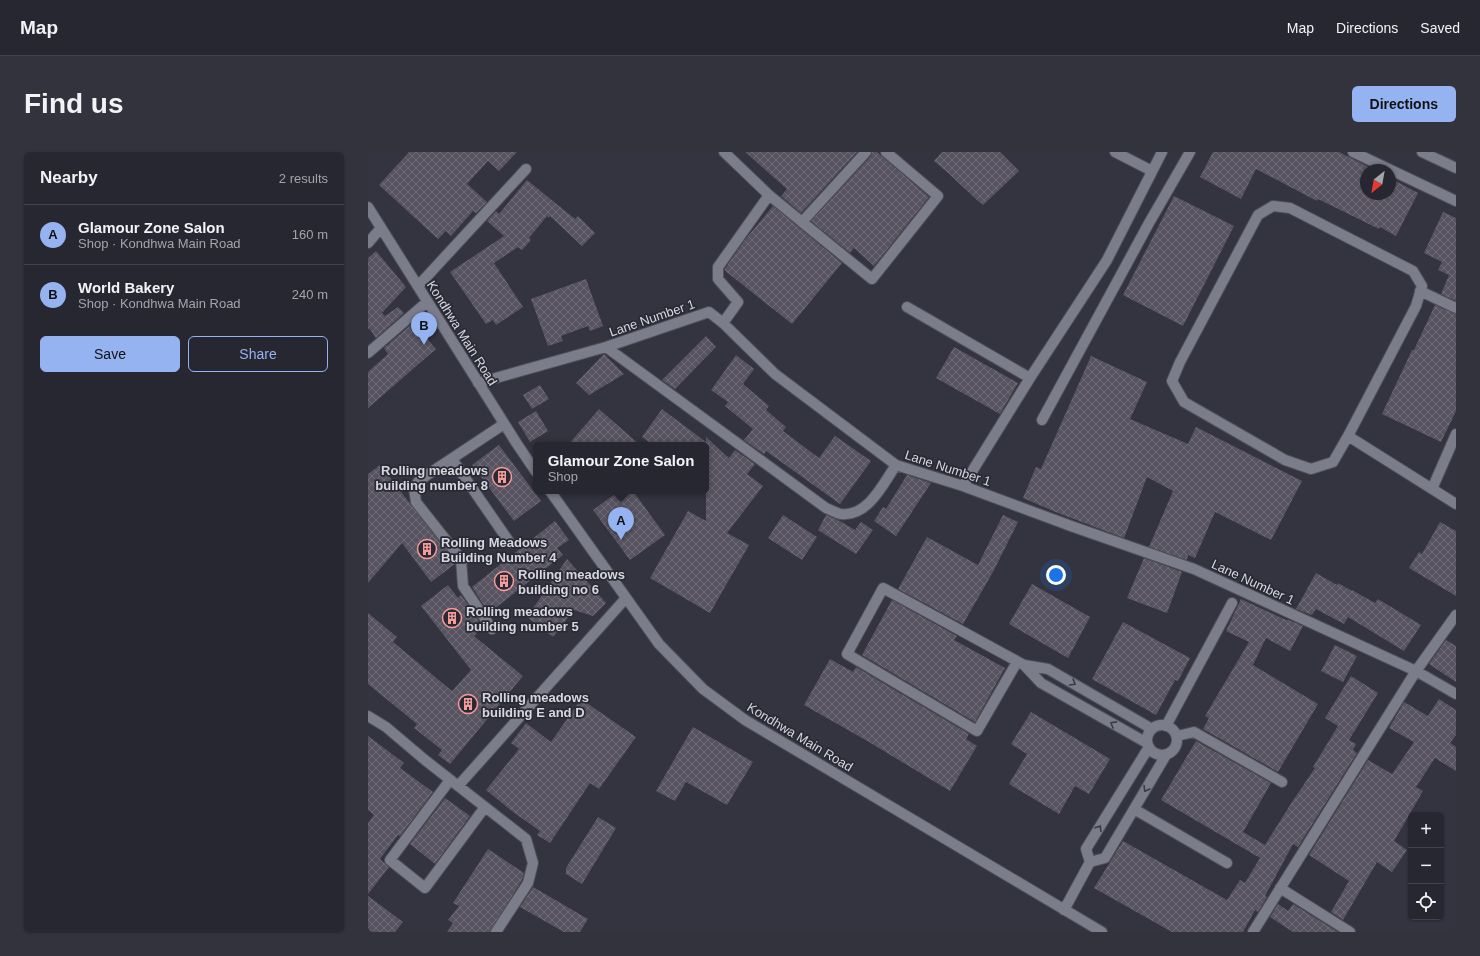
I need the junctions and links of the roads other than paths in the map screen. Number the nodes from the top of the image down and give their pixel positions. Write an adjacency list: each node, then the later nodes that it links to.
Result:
1 (866, 152): 15 (street)
2 (886, 152): 15 (street)
3 (1115, 152): 11 (street)
4 (1162, 152): 11 (street)
5 (1190, 152): 28 (street)
6 (1353, 152): 13 (street)
7 (1422, 152): 9 (street)
8 (727, 153): 12 (street)
9 (1456, 168)
10 (526, 169): 18 (street)
11 (1152, 171): 26 (street)
12 (769, 195): 15 (street); 23 (street)
13 (1456, 201)
14 (368, 207): 16 (street, Kondhwa Main Road)
15 (802, 222)
16 (381, 228): 17 (street); 18 (street, Kondhwa Main Road)
17 (368, 243)
18 (418, 286): 20 (street, Kondhwa Main Road)
19 (1420, 291): 22 (street); 31 (street); 31 (street)
20 (427, 302): 25 (street); 27 (street, Kondhwa Main Road)
21 (907, 307): 26 (street)
22 (1456, 308)
23 (723, 323): 24 (street, Lane Number 1); 33 (street, Lane Number 1)
24 (606, 347): 27 (street, Lane Number 1); 33 (street)
25 (368, 353)
26 (1030, 378): 35 (street)
27 (478, 383): 29 (street, Kondhwa Main Road)
28 (1042, 420)
29 (504, 424): 32 (street); 34 (street, Kondhwa Main Road)
30 (1456, 434): 36 (street)
31 (1348, 436): 36 (street)
32 (452, 459): 39 (street); 43 (street)
33 (896, 465): 35 (street, Lane Number 1)
34 (533, 468)
35 (963, 486): 46 (street, Lane Number 1)
36 (1432, 489): 38 (street)
37 (552, 494): 40 (street, Kondhwa Main Road)
38 (1456, 504)
39 (510, 543)
40 (626, 598): 56 (street); 62 (street, Kondhwa Main Road)
41 (1232, 603): 50 (street)
42 (1456, 614): 46 (street)
43 (492, 629)
44 (1021, 664): 44 (street); 45 (street); 47 (street)
45 (1048, 669): 47 (street); 51 (street, one-way to 51)
46 (1416, 671): 48 (street, Lane Number 1); 61 (street)
47 (1041, 683): 53 (street, one-way to 47)
48 (1456, 694)
49 (368, 716): 56 (street)
50 (1166, 726): 51 (street); 52 (street)
51 (1152, 729): 53 (street)
52 (1177, 736): 54 (street); 55 (street)
53 (1148, 745): 54 (street); 59 (street, one-way to 53)
54 (1166, 755): 58 (street, one-way to 58)
55 (1282, 782)
56 (454, 783): 57 (street); 57 (street)
57 (486, 807): 63 (street)
58 (1134, 809): 59 (street); 60 (street)
59 (1090, 862): 62 (street)
60 (1227, 863)
61 (1280, 888): 65 (street); 66 (street)
62 (1064, 910): 64 (street, Kondhwa Main Road)
63 (496, 932)
64 (1102, 932)
65 (1253, 932)
66 (1350, 932)

